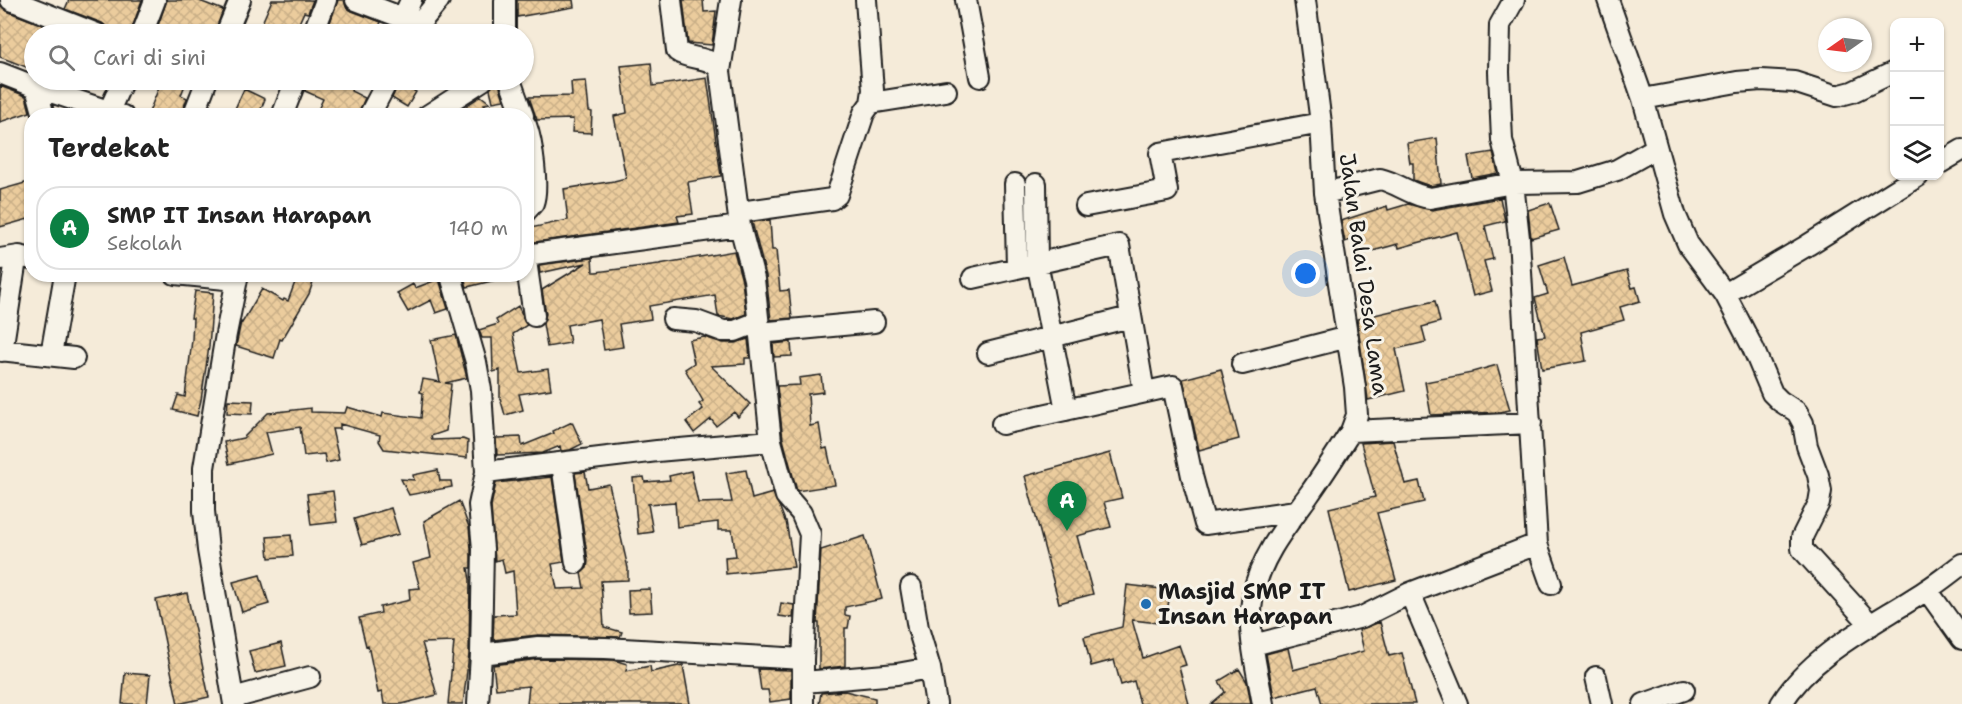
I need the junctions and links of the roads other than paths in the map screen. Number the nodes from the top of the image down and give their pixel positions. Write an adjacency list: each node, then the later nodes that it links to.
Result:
1 (11, 0): 16 (street)
2 (155, 0): 17 (street)
3 (240, 0): 18 (street)
4 (326, 0): 19 (street)
5 (356, 0): 15 (street)
6 (439, 0): 15 (street)
7 (505, 0): 20 (street)
8 (671, 0): 21 (street)
9 (731, 0): 21 (street)
10 (866, 0): 36 (street)
11 (966, 0): 24 (street)
12 (1305, 0): 45 (street, Jalan Balai Desa Lama)
13 (1514, 0): 51 (street)
14 (1608, 0): 35 (street)
15 (410, 21)
16 (72, 24)
17 (146, 24)
18 (230, 24)
19 (317, 24)
20 (506, 24)
21 (720, 71): 57 (street)
22 (0, 73): 25 (street)
23 (1890, 74): 35 (street)
24 (980, 77)
25 (24, 82)
26 (37, 90): 37 (street)
27 (44, 90): 38 (street)
28 (116, 90): 39 (street)
29 (203, 90): 40 (street)
30 (292, 90): 41 (street)
31 (383, 90): 42 (street)
32 (467, 90): 43 (street)
33 (514, 90): 44 (street)
34 (946, 91): 36 (street)
35 (1643, 99): 46 (street)
36 (871, 103): 57 (street)
37 (42, 108)
38 (91, 108)
39 (104, 108)
40 (196, 108)
41 (285, 108)
42 (373, 108)
43 (439, 108)
44 (520, 108)
45 (1321, 123): 55 (street, Jalan Balai Desa Lama); 56 (street)
46 (1656, 148): 51 (street); 67 (street)
47 (1962, 150): 48 (street)
48 (1944, 161)
49 (534, 173): 54 (street)
50 (1912, 180): 67 (street)
51 (1513, 183): 55 (street); 82 (street)
52 (1015, 184): 61 (street)
53 (1036, 184): 60 (street)
54 (534, 189)
55 (1324, 193): 74 (street, Jalan Balai Desa Lama)
56 (1086, 206)
57 (740, 219): 58 (street); 72 (street)
58 (534, 254)
59 (16, 261): 75 (street)
60 (1037, 262): 61 (street); 69 (street); 73 (street)
61 (1017, 267): 62 (street)
62 (973, 278)
63 (64, 282): 77 (street)
64 (236, 282): 106 (street)
65 (453, 282): 87 (street)
66 (529, 282): 68 (street)
67 (1725, 294): 96 (street)
68 (534, 316)
69 (1130, 317): 73 (street); 80 (street)
70 (673, 319): 72 (street)
71 (874, 322): 72 (street)
72 (758, 328): 85 (street)
73 (1052, 337): 76 (street); 81 (street)
74 (1348, 337): 79 (street); 84 (street, Jalan Balai Desa Lama)
75 (1, 350): 77 (street)
76 (988, 353)
77 (51, 355): 78 (street)
78 (74, 358)
79 (1242, 364)
80 (1144, 392): 81 (street); 88 (street)
81 (1066, 410): 83 (street)
82 (1531, 423): 84 (street); 89 (street)
83 (1002, 424)
84 (1351, 431): 88 (street, Jalan Balai Desa Lama)
85 (771, 441): 86 (street); 100 (street)
86 (562, 464): 87 (street); 90 (street)
87 (486, 472): 99 (street)
88 (1296, 511): 98 (street, Jalan Balai Desa Lama)
89 (1537, 543): 92 (street); 95 (street)
90 (576, 563)
91 (1962, 564): 94 (street)
92 (1551, 584)
93 (911, 587): 101 (street)
94 (1927, 590): 96 (street); 97 (street)
95 (1410, 593): 98 (street); 111 (street)
96 (1871, 625): 114 (street)
97 (1962, 639)
98 (1253, 645): 110 (street, Jalan Balai Desa Lama)
99 (482, 654): 100 (street); 107 (street)
100 (803, 659): 104 (street)
101 (930, 668): 104 (street); 109 (street)
102 (310, 677): 106 (street)
103 (1596, 677): 112 (street)
104 (804, 682): 108 (street)
105 (1684, 690): 113 (street)
106 (233, 701)
107 (478, 704)
108 (803, 704)
109 (936, 704)
110 (1263, 704)
111 (1457, 704)
112 (1602, 704)
113 (1644, 704)
114 (1782, 704)

